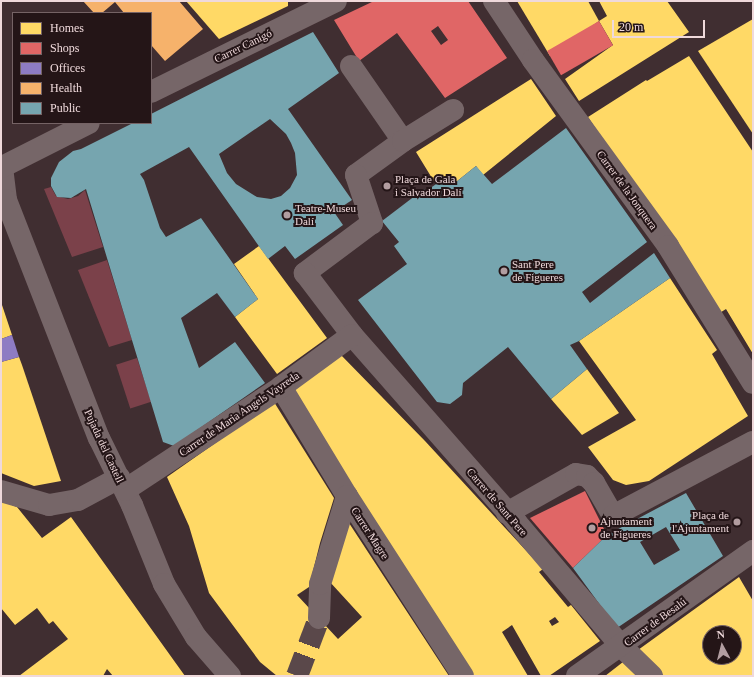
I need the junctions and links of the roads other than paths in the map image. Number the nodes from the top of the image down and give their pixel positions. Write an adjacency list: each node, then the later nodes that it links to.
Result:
1 (336, 1): 3 (street, Carrer Canigó)
2 (494, 1): 12 (street, Carrer de la Jonquera)
3 (311, 6): 5 (street, Carrer Canigó)
4 (351, 66): 8 (street)
5 (152, 91)
6 (453, 110): 8 (street)
7 (87, 124): 9 (street)
8 (403, 141): 11 (street, Carrer de Sant Pere)
9 (2, 166): 10 (street, Pujada del Castell)
10 (3, 197): 15 (street, Pujada del Castell)
11 (348, 331): 13 (street, Carrer de Maria Angels Vayreda); 18 (street, Carrer de Sant Pere)
12 (753, 383)
13 (281, 387): 15 (street, Carrer de Maria Angels Vayreda); 17 (street, Carrer Magre)
14 (753, 442): 18 (street)
15 (122, 484): 16 (street, Carrer de Maria Angels Vayreda); 22 (street, Pujada del Castell)
16 (1, 491)
17 (347, 496): 20 (street); 23 (street, Carrer Magre)
18 (507, 513): 21 (street, Carrer de Sant Pere)
19 (753, 551): 21 (street, Carrer de Besalú)
20 (319, 618)
21 (621, 646): 24 (street, Carrer de Besalú); 25 (street, Carrer de Sant Pere)
22 (230, 676)
23 (463, 676)
24 (577, 676)
25 (652, 676)

